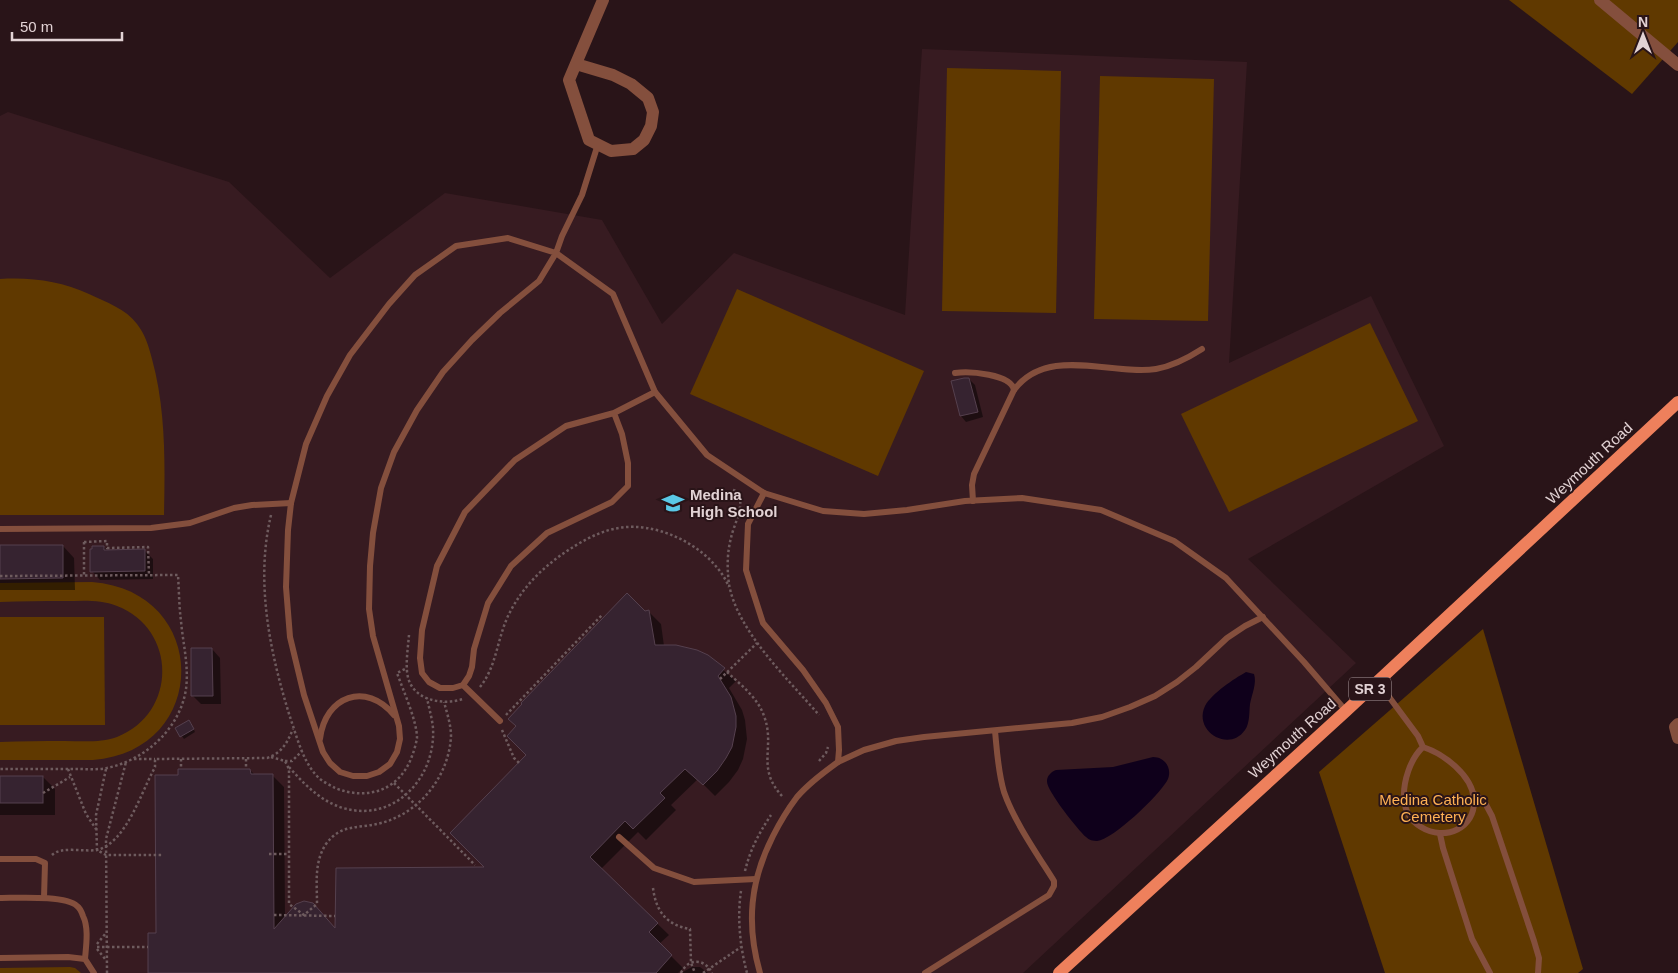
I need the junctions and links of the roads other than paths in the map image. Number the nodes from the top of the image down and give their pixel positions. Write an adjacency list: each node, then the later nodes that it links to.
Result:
1 (604, 0): 3 (street)
2 (1600, 0): 4 (street)
3 (576, 64): 5 (street); 5 (street)
4 (1678, 65)
5 (598, 144): 6 (lane)
6 (556, 253): 10 (lane); 15 (lane); 23 (lane)
7 (1202, 350): 9 (lane)
8 (955, 373): 9 (lane)
9 (1014, 390): 14 (lane)
10 (655, 392): 12 (lane); 13 (lane)
11 (1678, 402): 18 (main road, Weymouth Road / SR 3)
12 (614, 413): 19 (lane); 19 (lane)
13 (764, 493): 14 (lane); 28 (lane)
14 (974, 501): 17 (lane)
15 (292, 503): 16 (lane); 27 (lane)
16 (0, 529)
17 (1263, 617): 20 (lane); 24 (lane)
18 (1378, 682): 20 (main road, Weymouth Road / SR 3); 26 (lane)
19 (463, 685): 21 (lane)
20 (1346, 711): 41 (main road, Weymouth Road / SR 3)
21 (500, 722)
22 (1678, 724): 25 (street)
23 (399, 726): 27 (lane); 27 (lane)
24 (995, 730): 28 (lane); 40 (lane)
25 (1678, 738)
26 (1423, 747): 29 (lane); 30 (lane)
27 (323, 752)
28 (838, 762): 33 (lane)
29 (1473, 793): 30 (lane); 43 (lane)
30 (1440, 834): 42 (lane)
31 (619, 837): 33 (lane)
32 (0, 859): 35 (lane)
33 (756, 879): 39 (lane)
34 (0, 898): 35 (lane)
35 (44, 898): 37 (lane)
36 (0, 958): 37 (lane)
37 (85, 959): 38 (lane)
38 (94, 973)
39 (760, 973)
40 (925, 973)
41 (1059, 973)
42 (1490, 973)
43 (1538, 973)

